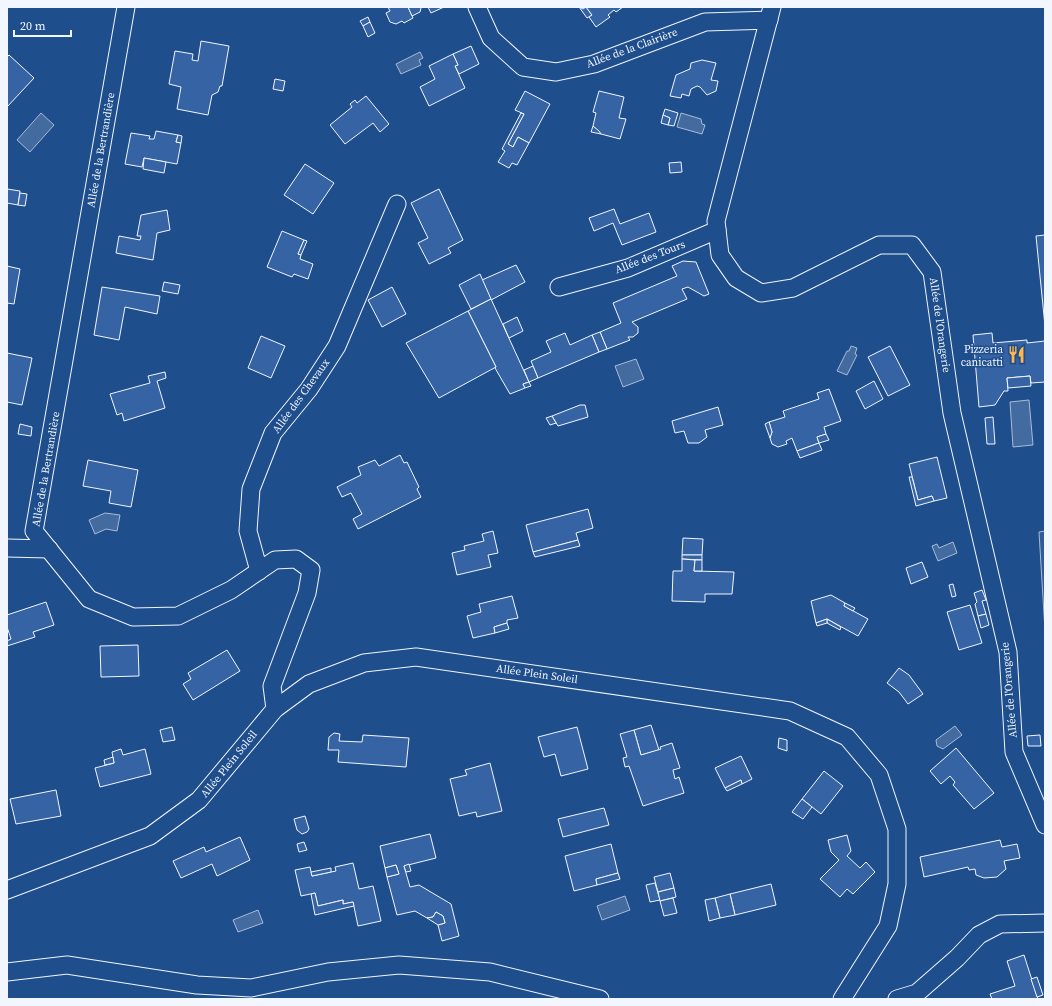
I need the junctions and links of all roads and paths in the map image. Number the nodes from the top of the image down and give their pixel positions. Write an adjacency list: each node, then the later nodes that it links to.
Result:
1 (126, 7): 8 (street, Allée de la Bertrandière)
2 (477, 7): 3 (street, Allée de la Clairière)
3 (770, 13): 5 (street, Allée de l'Orangerie)
4 (397, 204): 9 (street, Allée des Chevaux)
5 (717, 230): 6 (street, Allée des Tours); 11 (street, Allée de l'Orangerie)
6 (559, 287)
7 (7, 548): 8 (street)
8 (49, 549): 9 (street, Allée de la Bertrandière)
9 (259, 571): 10 (street, Allée de la Bertrandière)
10 (275, 709): 12 (street, Allée Plein Soleil); 16 (street, Allée Plein Soleil)
11 (1045, 825)
12 (7, 890)
13 (1045, 923): 17 (street)
14 (7, 972): 15 (street)
15 (600, 999)
16 (842, 999)
17 (897, 999)

